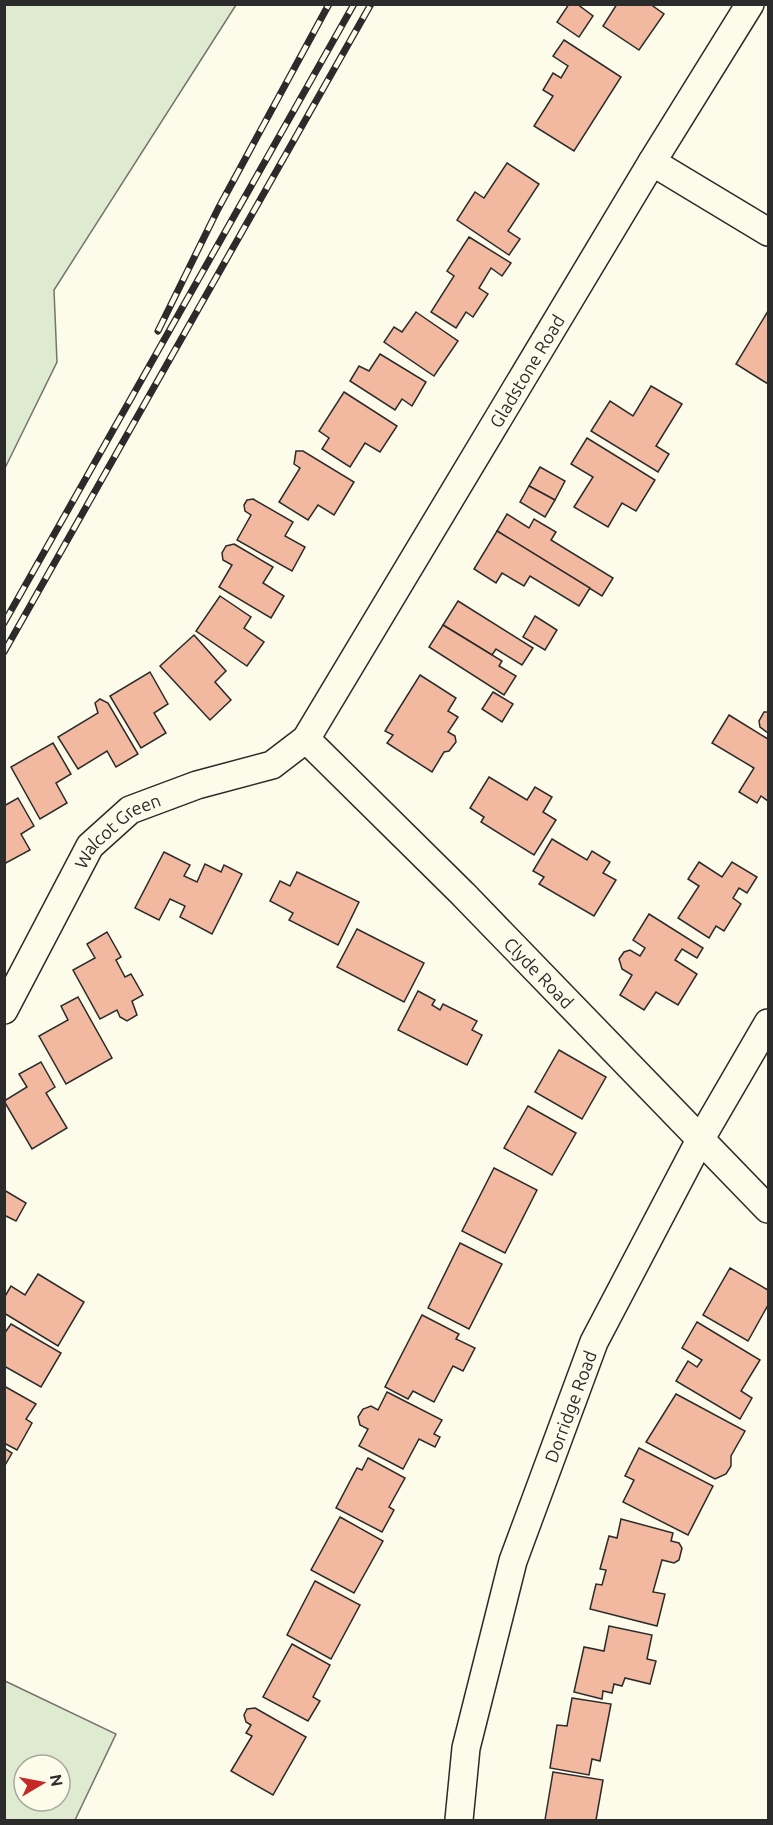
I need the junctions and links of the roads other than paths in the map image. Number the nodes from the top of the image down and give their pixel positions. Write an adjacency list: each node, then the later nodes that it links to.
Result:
1 (750, 4): 2 (street, Gladstone Road)
2 (652, 162): 3 (street); 4 (street, Gladstone Road)
3 (768, 232)
4 (306, 739): 5 (street, Walcot Green); 7 (street, Clyde Road)
5 (4, 1010)
6 (768, 1023): 7 (street, Dorridge Road)
7 (700, 1140): 8 (street, Clyde Road); 9 (street, Dorridge Road)
8 (768, 1209)
9 (459, 1821)

